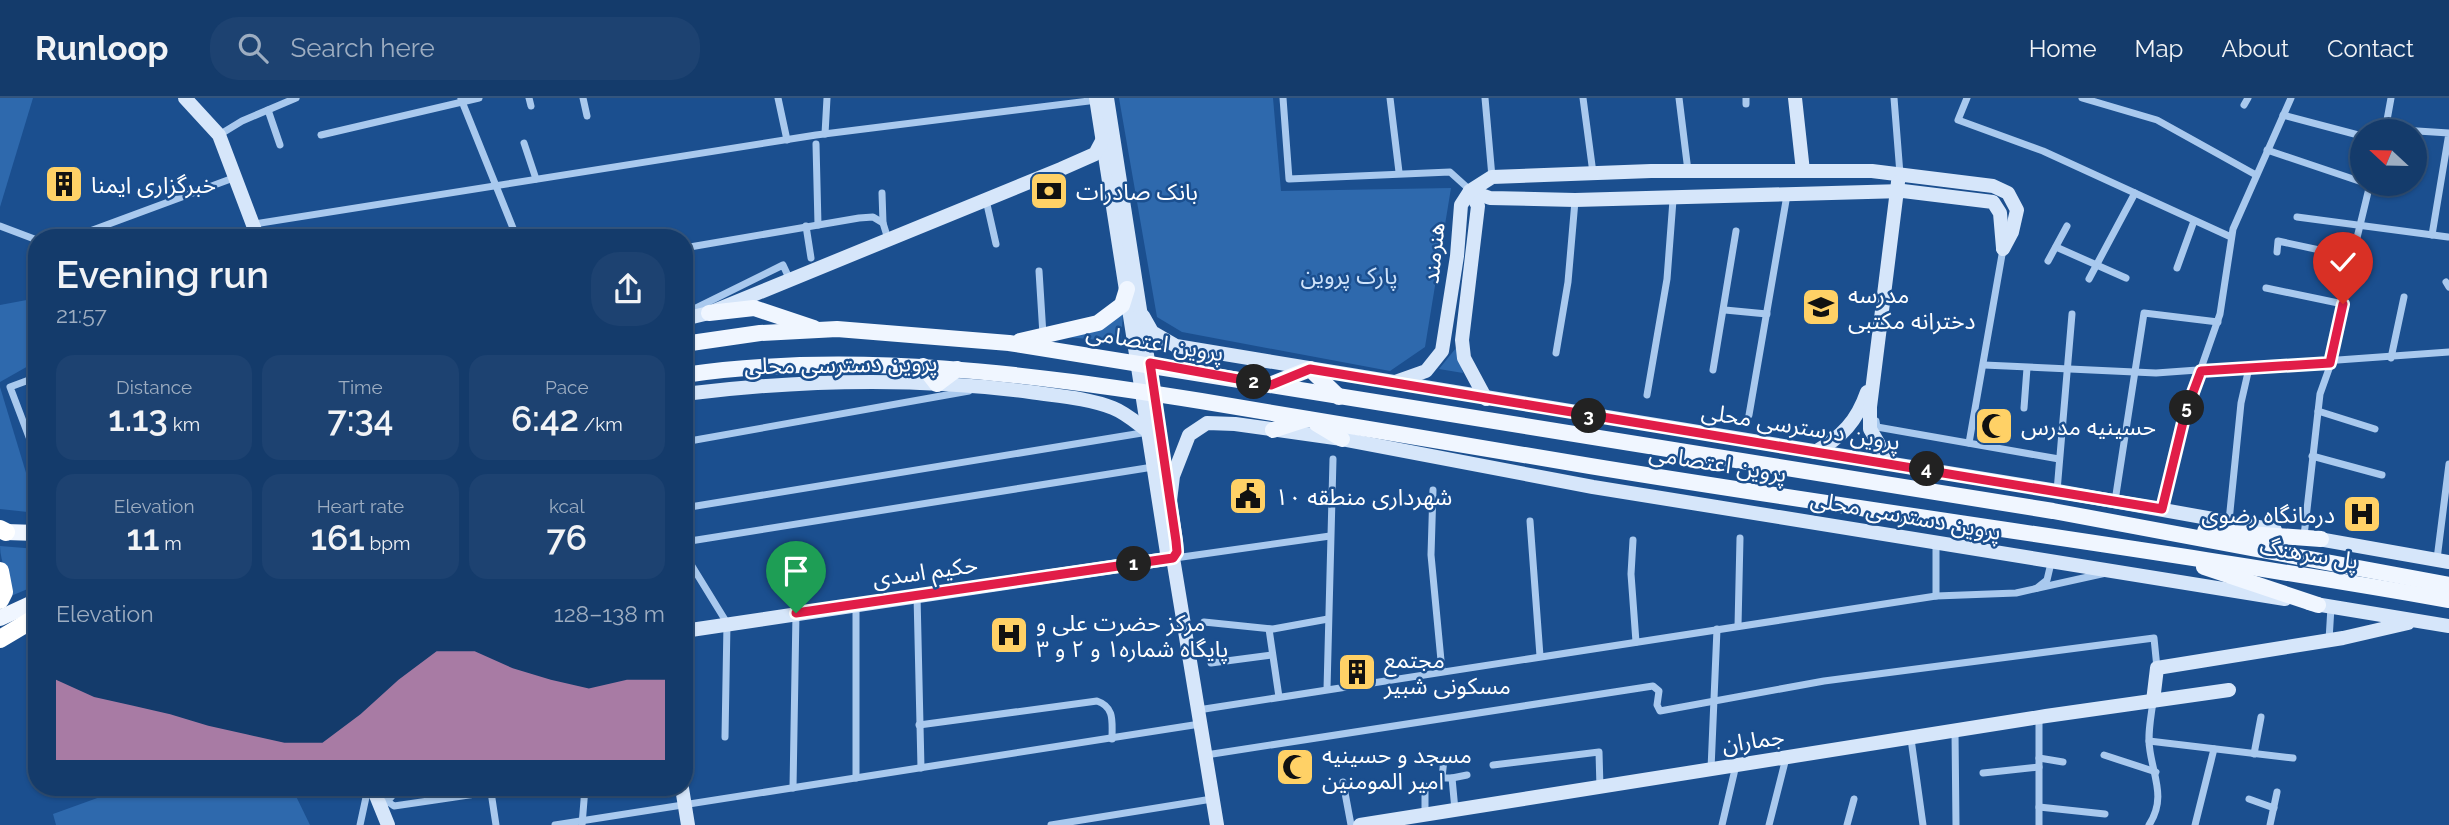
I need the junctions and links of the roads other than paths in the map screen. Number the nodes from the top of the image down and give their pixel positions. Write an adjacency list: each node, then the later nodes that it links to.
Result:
1 (185, 98): 27 (street)
2 (296, 98): 20 (street)
3 (479, 98): 18 (street)
4 (583, 98): 22 (street)
5 (778, 98): 30 (street)
6 (827, 98): 26 (street)
7 (1283, 98): 37 (street)
8 (1390, 98): 37 (street)
9 (1485, 98): 42 (street)
10 (1583, 98): 38 (street)
11 (1679, 98): 35 (street)
12 (1795, 98): 36 (street)
13 (1894, 98): 39 (street)
14 (1967, 98): 48 (street)
15 (2082, 98): 40 (street)
16 (2291, 98): 21 (street)
17 (2391, 98): 23 (street)
18 (462, 100): 28 (street); 45 (street)
19 (1104, 101): 26 (street); 29 (street); 97 (street)
20 (268, 110): 27 (street); 33 (street)
21 (2283, 115): 25 (street); 34 (street)
22 (587, 116)
23 (2388, 119)
24 (2427, 132): 68 (street)
25 (2350, 133)
26 (825, 134): 30 (street)
27 (219, 135): 41 (street)
28 (321, 135)
29 (1103, 139): 52 (street); 88 (street)
30 (788, 140): 44 (street)
31 (524, 143): 44 (street)
32 (816, 144): 58 (street)
33 (280, 145)
34 (2267, 150): 40 (street); 43 (street)
35 (1688, 171): 36 (street); 38 (street)
36 (1803, 171): 39 (street)
37 (1399, 172): 46 (street)
38 (1593, 173): 42 (street)
39 (1900, 174): 47 (street); 76 (street)
40 (2256, 175): 70 (street)
41 (237, 177): 63 (street); 64 (street)
42 (1492, 177): 46 (street)
43 (2350, 178)
44 (536, 179): 45 (street)
45 (495, 186): 65 (street); 66 (street)
46 (1471, 191): 53 (street); 101 (street, هنرمند); 102 (street, هنرمند)
47 (1896, 191): 50 (street); 76 (street); 121 (street)
48 (2135, 193): 56 (street); 81 (street)
49 (882, 194): 57 (street)
50 (1787, 195): 54 (street); 94 (street)
51 (2364, 196): 62 (street)
52 (986, 199): 72 (street); 73 (street)
53 (1575, 200): 54 (street); 106 (street)
54 (1673, 200): 129 (street)
55 (2297, 217): 62 (street)
56 (2194, 220): 70 (street); 82 (street)
57 (883, 223): 58 (street); 72 (street)
58 (818, 225): 60 (street)
59 (0, 226): 69 (street)
60 (806, 226): 74 (street); 79 (street)
61 (2067, 226): 75 (street)
62 (2358, 227): 68 (street); 78 (street)
63 (95, 229)
64 (255, 229)
65 (267, 229)
66 (513, 229)
67 (1736, 231): 91 (street)
68 (2432, 235): 71 (street)
69 (28, 237)
70 (2231, 237): 98 (street)
71 (2448, 237)
72 (888, 239): 86 (street)
73 (996, 244)
74 (693, 246)
75 (2056, 247): 80 (street); 81 (street)
76 (2003, 249): 110 (street)
77 (2277, 252): 78 (street)
78 (2352, 257): 90 (street)
79 (811, 258)
80 (2048, 261)
81 (2096, 265): 84 (street); 85 (street)
82 (2177, 268)
83 (1039, 271): 100 (street)
84 (2126, 278)
85 (2089, 279)
86 (791, 280): 92 (street); 93 (street)
87 (2266, 288): 90 (street)
88 (1127, 289): 100 (main road); 108 (street)
89 (2404, 297): 107 (street)
90 (2343, 304): 109 (street)
91 (1725, 310): 94 (street); 116 (street)
92 (693, 311)
93 (709, 313): 96 (street); 99 (main road)
94 (1768, 314): 135 (street)
95 (2072, 314): 117 (street)
96 (693, 315)
97 (1143, 316): 108 (street); 115 (street, پروین درسترسی محلی)
98 (2218, 322): 118 (street); 119 (street)
99 (819, 330): 103 (main road, پروین اعتصامی); 104 (main road, پروین اعتصامی)
100 (1043, 335): 104 (main road)
101 (1445, 338): 102 (street); 123 (street, هنرمند)
102 (1462, 340): 132 (street, هنرمند)
103 (693, 343)
104 (1009, 343): 108 (main road, پروین اعتصامی)
105 (2449, 352): 107 (street)
106 (1556, 353)
107 (2391, 358): 109 (street)
108 (1144, 362): 125 (main road, پروین اعتصامی); 128 (street)
109 (2330, 363): 113 (street); 134 (street)
110 (1984, 365): 112 (street); 143 (street)
111 (923, 366): 114 (main road, پروین اعتصامی); 120 (main road, پروین اعتصامی); 124 (main road)
112 (2027, 368): 117 (street); 133 (street)
113 (2249, 368): 118 (street); 159 (street)
114 (957, 369): 124 (main road); 128 (main road, پروین اعتصامی)
115 (1310, 369): 123 (street, پروین درسترسی محلی); 125 (main road); 131 (main road)
116 (1713, 370)
117 (2066, 370): 119 (street); 147 (street)
118 (2201, 371): 119 (street); 157 (street)
119 (2135, 373): 155 (street)
120 (693, 374)
121 (1872, 374): 130 (street); 144 (street)
122 (28, 380): 140 (street)
123 (1391, 383): 132 (street, پروین درسترسی محلی)
124 (937, 384): 126 (street, پروین دسترسی محلی); 127 (street, پروین دسترسی محلی)
125 (1271, 385): 131 (main road, پروین اعتصامی)
126 (993, 388): 139 (street, پروین دسترسی محلی); 142 (street)
127 (693, 393)
128 (1148, 393): 136 (main road, پروین اعتصامی); 139 (street); 154 (street)
129 (1647, 395)
130 (1871, 396): 143 (street); 148 (street)
131 (1339, 397): 160 (main road, پروین اعتصامی)
132 (1486, 400): 144 (street, پروین درسترسی محلی)
133 (2024, 408)
134 (2318, 411): 137 (street); 145 (street)
135 (1749, 415)
136 (1309, 418): 138 (main road); 141 (main road); 172 (main road, پروین اعتصامی)
137 (2375, 429)
138 (1273, 430): 141 (street, پروین دسترسی محلی); 154 (street, پروین دسترسی محلی)
139 (1149, 432): 150 (street); 156 (street)
140 (28, 434)
141 (1342, 439): 171 (street, پروین دسترسی محلی)
142 (693, 440)
143 (1969, 443): 147 (street)
144 (1815, 452): 148 (street, پروین درسترسی محلی)
145 (2312, 456): 151 (street); 166 (street)
146 (1334, 459): 165 (street)
147 (2059, 459): 153 (street)
148 (1890, 463): 153 (street, پروین درسترسی محلی)
149 (2449, 464): 164 (street)
150 (1154, 467): 170 (street); 173 (street)
151 (2382, 475)
152 (1433, 490): 208 (street)
153 (2057, 491): 155 (street, پروین درسترسی محلی)
154 (1170, 501): 173 (street)
155 (2115, 501): 157 (street, پروین درسترسی محلی)
156 (693, 507)
157 (2162, 509): 159 (street, پروین درسترسی محلی)
158 (1530, 521): 205 (street)
159 (2229, 521): 166 (street, پروین درسترسی محلی)
160 (2126, 525): 168 (main road); 177 (main road, پروین اعتصامی)
161 (2449, 530): 164 (street)
162 (2, 531): 163 (main road)
163 (28, 532)
164 (2439, 532): 174 (street)
165 (1331, 536): 173 (street); 191 (street)
166 (2304, 536): 168 (street, پروین درسترسی محلی)
167 (1740, 538): 196 (street)
168 (2321, 539): 174 (street, پروین درسترسی محلی)
169 (1633, 540): 203 (street)
170 (693, 541)
171 (1937, 543): 175 (street, پروین دسترسی محلی); 183 (street)
172 (2161, 553): 177 (main road, پل سرهنگ); 188 (main road)
173 (1173, 558): 182 (street, حکیم اسدی); 214 (street)
174 (2443, 561)
175 (2051, 563): 179 (street, پروین دسترسی محلی); 181 (street)
176 (693, 568): 195 (street)
177 (2318, 569): 180 (main road, پل سرهنگ); 185 (main road, پل سرهنگ)
178 (0, 570): 184 (highway)
179 (2108, 573): 181 (street); 188 (street, پروین دسترسی محلی)
180 (2449, 585)
181 (2033, 590): 183 (street)
182 (917, 595): 186 (street, حکیم اسدی); 217 (street)
183 (1936, 596): 196 (street)
184 (0, 600)
185 (2449, 600)
186 (856, 604): 189 (street, حکیم اسدی); 240 (street)
187 (28, 605): 190 (main road)
188 (2324, 606): 192 (street, پروین دسترسی محلی); 202 (street)
189 (796, 613): 195 (street, حکیم اسدی); 244 (street)
190 (0, 618)
191 (1328, 619): 199 (street); 209 (street)
192 (2416, 621): 197 (street, پروین دسترسی محلی); 202 (street)
193 (28, 622): 201 (highway)
194 (1204, 622): 199 (street)
195 (727, 623): 198 (street, حکیم اسدی); 219 (street)
196 (1738, 626): 200 (street)
197 (2449, 626)
198 (693, 629)
199 (1269, 629): 204 (street)
200 (1717, 629): 203 (street); 212 (street)
201 (0, 639)
202 (2329, 640): 207 (street)
203 (1636, 642): 205 (street)
204 (1272, 655): 206 (street); 211 (street)
205 (1540, 656): 208 (street)
206 (1211, 663)
207 (2157, 668): 212 (street); 213 (street)
208 (1442, 671): 209 (street)
209 (1327, 689): 211 (street)
210 (2229, 691): 213 (street, جماران)
211 (1279, 697): 214 (street)
212 (1714, 699): 225 (street); 236 (street)
213 (2153, 701): 216 (street, جماران); 222 (street)
214 (1199, 717): 220 (street); 225 (street)
215 (2261, 717): 224 (street)
216 (2039, 718): 218 (street, جماران); 228 (street)
217 (919, 725): 220 (street); 235 (street)
218 (1955, 732): 221 (street, جماران); 279 (street)
219 (725, 737)
220 (1112, 738): 235 (street)
221 (1912, 739): 227 (street, جماران); 278 (street)
222 (2149, 741): 223 (street); 237 (street)
223 (2214, 749): 224 (street); 282 (street)
224 (2254, 754): 229 (street)
225 (1205, 755): 254 (street)
226 (2104, 755): 237 (street)
227 (1786, 758): 233 (street, جماران); 276 (street)
228 (2039, 758): 231 (street); 234 (street)
229 (2293, 758)
230 (1444, 759): 241 (street)
231 (2063, 762)
232 (1493, 765): 245 (street)
233 (1736, 765): 236 (street, جماران); 275 (street)
234 (2039, 767): 238 (street); 259 (street)
235 (921, 768): 240 (street)
236 (1711, 769): 245 (street, جماران)
237 (2156, 772): 281 (street)
238 (1983, 773)
239 (1467, 775): 241 (street)
240 (856, 778): 244 (street)
241 (1452, 778): 261 (street)
242 (1343, 782): 273 (street)
243 (1425, 786): 262 (street)
244 (793, 788): 258 (street)
245 (1600, 789): 261 (street, جماران)
246 (2277, 792): 260 (street)
247 (368, 796): 266 (street)
248 (377, 796): 257 (street)
249 (392, 796): 257 (street)
250 (465, 796): 257 (street)
251 (492, 796): 268 (street)
252 (584, 796): 265 (street)
253 (683, 796): 258 (street)
254 (1212, 799): 264 (street); 272 (street)
255 (1854, 799): 277 (street)
256 (2249, 799): 260 (street)
257 (384, 805): 267 (street)
258 (685, 807): 265 (street); 270 (street)
259 (2039, 807): 263 (street); 280 (street)
260 (2274, 808): 283 (street)
261 (1455, 810): 262 (street, جماران)
262 (1425, 814): 274 (street, جماران)
263 (2105, 814)
264 (1082, 822): 271 (street)
265 (581, 823): 269 (street)
266 (360, 825)
267 (388, 825)
268 (496, 825)
269 (555, 825)
270 (688, 825)
271 (1051, 825)
272 (1217, 825)
273 (1351, 825)
274 (1360, 825)
275 (1722, 825)
276 (1769, 825)
277 (1847, 825)
278 (1923, 825)
279 (1956, 825)
280 (2039, 825)
281 (2149, 825)
282 (2195, 825)
283 (2270, 825)

